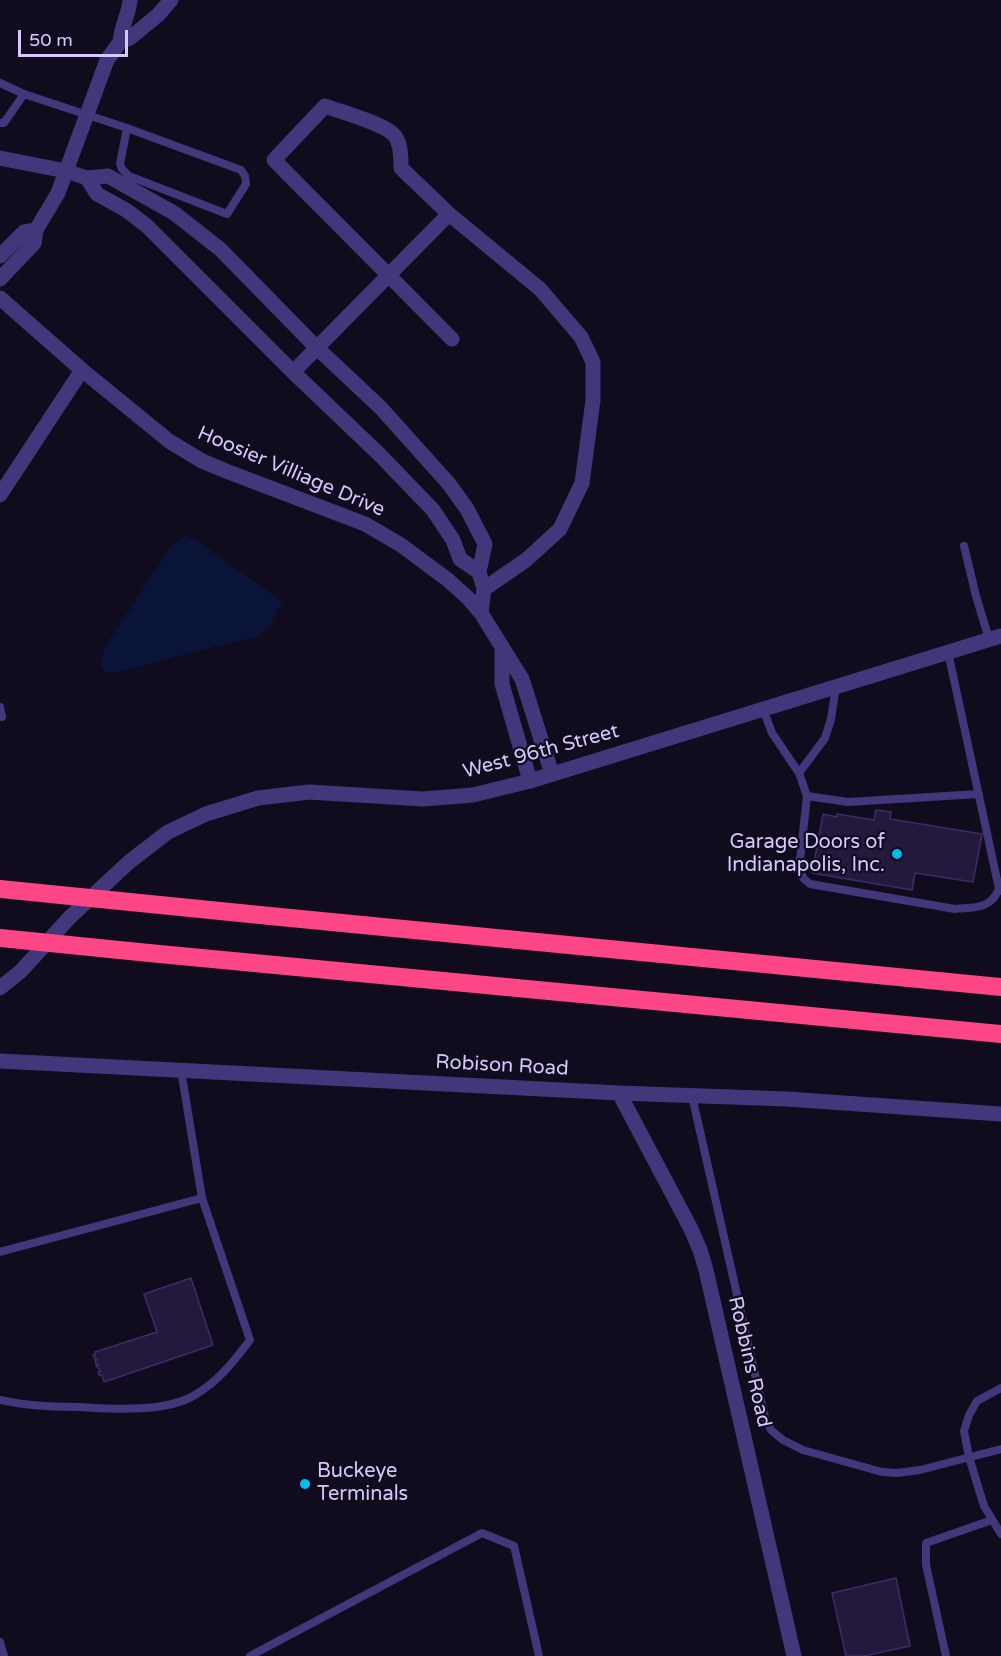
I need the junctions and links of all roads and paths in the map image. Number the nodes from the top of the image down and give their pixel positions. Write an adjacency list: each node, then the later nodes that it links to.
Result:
1 (130, 0): 3 (street)
2 (171, 0): 3 (street)
3 (120, 42): 6 (street)
4 (0, 83): 5 (lane)
5 (24, 94): 6 (lane); 7 (lane)
6 (86, 114): 8 (lane); 10 (street)
7 (0, 123)
8 (127, 128): 8 (lane)
9 (0, 158): 10 (street)
10 (66, 171): 11 (street); 13 (street)
11 (87, 178): 19 (street); 21 (street)
12 (449, 214): 15 (street); 15 (street); 25 (street)
13 (36, 230): 14 (street); 16 (street)
14 (0, 256)
15 (388, 275): 18 (street); 19 (street)
16 (0, 279)
17 (0, 298): 20 (street, Hoosier Villiage Drive)
18 (452, 339)
19 (316, 347): 21 (street); 24 (street)
20 (82, 370): 22 (street); 26 (street, Hoosier Villiage Drive)
21 (293, 372): 24 (street)
22 (0, 495)
23 (964, 546): 27 (lane)
24 (479, 572): 25 (street)
25 (484, 589): 26 (street)
26 (481, 613): 28 (street, Hoosier Villiage Drive)
27 (995, 638): 29 (street, West 96th Street)
28 (502, 646): 35 (street, Hoosier Villiage Drive); 36 (street)
29 (948, 652): 30 (street, West 96th Street); 37 (lane)
30 (836, 686): 32 (street, West 96th Street); 34 (lane)
31 (0, 707): 33 (lane)
32 (763, 709): 34 (lane); 35 (street, West 96th Street)
33 (2, 717)
34 (799, 773): 38 (lane)
35 (552, 774): 36 (street, West 96th Street)
36 (530, 781): 42 (street, West 96th Street)
37 (979, 794): 38 (lane); 38 (lane)
38 (807, 796)
39 (0, 889): 41 (highway, bridge)
40 (0, 938): 43 (highway, bridge)
41 (1001, 987)
42 (0, 988)
43 (1001, 1034)
44 (0, 1061): 45 (street, Robison Road)
45 (181, 1070): 46 (street, Robison Road); 49 (lane)
46 (619, 1094): 47 (street, Robison Road); 61 (street, Robbins Road)
47 (692, 1095): 48 (street, Robison Road); 54 (lane)
48 (1001, 1114)
49 (202, 1198): 50 (lane); 52 (lane)
50 (0, 1252)
51 (1001, 1388): 54 (lane)
52 (0, 1400)
53 (1001, 1449): 54 (lane)
54 (969, 1457): 55 (lane)
55 (992, 1520): 56 (lane); 62 (lane)
56 (1001, 1534)
57 (0, 1642): 58 (lane)
58 (4, 1656)
59 (250, 1656): 60 (lane)
60 (539, 1656)
61 (794, 1656)
62 (946, 1656)

